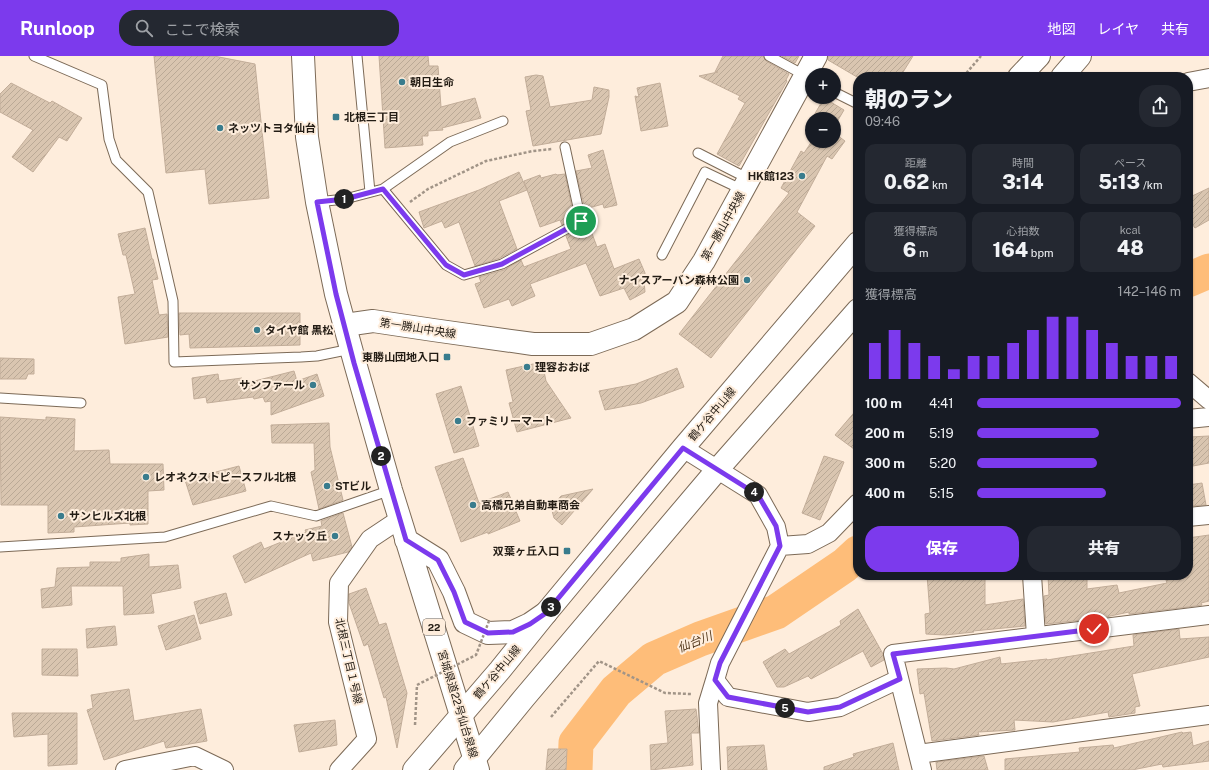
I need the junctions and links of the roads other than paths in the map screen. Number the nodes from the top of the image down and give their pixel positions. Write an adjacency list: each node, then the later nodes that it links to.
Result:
1 (34, 56): 28 (lane)
2 (303, 56): 23 (street, 宮城県道22号仙台泉線 / 22)
3 (357, 56): 22 (lane)
4 (769, 56): 11 (lane)
5 (816, 56): 8 (street, 第一勝山中央線)
6 (1040, 56): 9 (street)
7 (1080, 56): 10 (street)
8 (812, 68)
9 (1024, 72)
10 (1066, 72)
11 (805, 76)
12 (1209, 78): 13 (street)
13 (1193, 81)
14 (805, 85): 20 (street, 第一勝山中央線)
15 (841, 96): 16 (lane)
16 (853, 102)
17 (503, 121): 21 (lane)
18 (565, 147): 21 (lane)
19 (698, 153): 20 (lane)
20 (746, 185): 25 (lane); 27 (street, 第一勝山中央線)
21 (383, 189): 22 (lane)
22 (370, 192): 23 (lane)
23 (317, 202): 27 (street, 宮城県道22号仙台泉線 / 22)
24 (853, 249): 35 (street, 鶴ケ谷中山線)
25 (662, 255)
26 (853, 316): 36 (street)
27 (345, 325): 28 (street, 宮城県道22号仙台泉線 / 22)
28 (351, 349): 37 (street, 宮城県道22号仙台泉線 / 22)
29 (1193, 386): 31 (street)
30 (0, 398): 32 (lane)
31 (1209, 400)
32 (82, 403)
33 (1209, 417): 34 (street)
34 (1193, 419)
35 (683, 448): 36 (street); 46 (street, 鶴ケ谷中山線)
36 (717, 470): 43 (street); 54 (street)
37 (391, 490): 41 (street, 宮城県道22号仙台泉線 / 22); 44 (lane)
38 (853, 508): 43 (street)
39 (1209, 515): 40 (street)
40 (1193, 517)
41 (400, 519): 42 (street, 宮城県道22号仙台泉線 / 22); 57 (street, 北根三丁目１号線)
42 (406, 540): 46 (street); 51 (street, 宮城県道22号仙台泉線 / 22)
43 (780, 546): 50 (street)
44 (0, 547)
45 (1032, 580): 48 (street)
46 (546, 613): 51 (street, 鶴ケ谷中山線)
47 (1209, 615): 48 (street)
48 (1036, 636): 49 (street)
49 (900, 679): 50 (street); 53 (street)
50 (715, 680): 59 (street)
51 (462, 714): 54 (street, 宮城県道22号仙台泉線 / 22); 58 (street, 鶴ケ谷中山線)
52 (1209, 715): 53 (street)
53 (920, 762)
54 (472, 766)
55 (125, 770): 56 (street)
56 (224, 770)
57 (339, 770)
58 (414, 770)
59 (711, 770)

